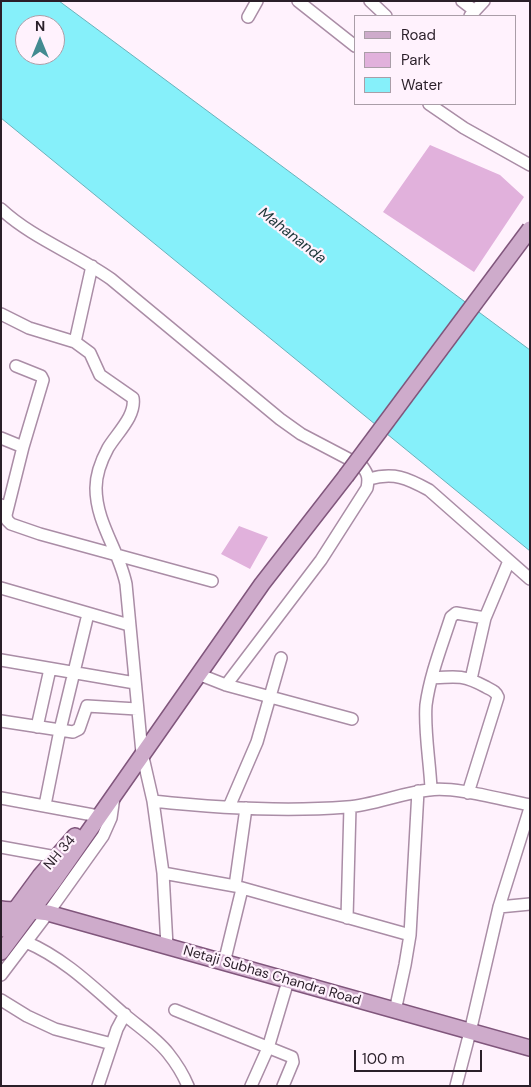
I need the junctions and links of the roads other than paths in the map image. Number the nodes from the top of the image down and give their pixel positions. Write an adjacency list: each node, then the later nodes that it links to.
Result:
1 (257, 1): 8 (street)
2 (298, 1): 9 (street)
3 (370, 1): 7 (street)
4 (462, 1): 6 (street)
5 (484, 1): 6 (street)
6 (472, 14)
7 (385, 15)
8 (248, 17)
9 (354, 45)
10 (430, 105): 11 (street)
11 (530, 166)
12 (1, 210): 14 (street)
13 (530, 229): 34 (main road, bridge)
14 (92, 266): 16 (street); 20 (street)
15 (1, 314): 16 (street)
16 (76, 342): 22 (street)
17 (16, 366): 19 (street)
18 (1, 438): 19 (street)
19 (23, 447): 21 (street)
20 (369, 479): 23 (street); 38 (street)
21 (4, 506): 22 (street)
22 (118, 555): 25 (street); 29 (street)
23 (509, 561): 24 (street); 28 (street)
24 (530, 579)
25 (212, 581)
26 (1, 588): 27 (street)
27 (88, 614): 29 (street); 33 (street)
28 (486, 618): 35 (street); 36 (street)
29 (129, 625): 37 (street)
30 (281, 658): 39 (street)
31 (1, 660): 32 (street)
32 (50, 669): 33 (street); 43 (street)
33 (73, 673): 37 (street); 44 (street)
34 (198, 674): 38 (street); 45 (main road)
35 (432, 678): 36 (street); 47 (street)
36 (470, 678): 49 (street)
37 (135, 683): 40 (street)
38 (226, 685): 39 (street)
39 (270, 696): 41 (street); 53 (street)
40 (137, 709): 44 (street); 45 (street)
41 (352, 719)
42 (1, 721): 43 (street)
43 (36, 727): 44 (street)
44 (60, 730): 52 (street)
45 (142, 753): 46 (main road); 51 (street)
46 (119, 786): 57 (main road, NH 34); 65 (main road)
47 (431, 789): 48 (street); 49 (street)
48 (418, 791): 54 (street); 68 (street)
49 (468, 793): 55 (street)
50 (1, 798): 52 (street)
51 (154, 801): 53 (street); 60 (street)
52 (45, 805): 57 (street)
53 (229, 807): 56 (street)
54 (350, 807): 56 (street); 66 (street)
55 (530, 807): 63 (street)
56 (246, 808): 61 (street)
57 (93, 815): 59 (main road, NH 34)
58 (1, 847): 59 (street)
59 (56, 857): 64 (main road, NH 34)
60 (163, 873): 61 (street); 70 (street)
61 (238, 888): 66 (street); 72 (street)
62 (530, 904): 63 (street)
63 (499, 907): 79 (street)
64 (6, 912): 65 (main road, Netaji Subhas Chandra Road); 67 (main road, NH 34)
65 (41, 912): 69 (street); 70 (main road, Netaji Subhas Chandra Road); 71 (main road)
66 (347, 918): 68 (street)
67 (1, 929)
68 (410, 935): 77 (street)
69 (26, 942): 73 (street); 78 (street)
70 (167, 946): 72 (main road, Netaji Subhas Chandra Road)
71 (1, 952)
72 (224, 963): 74 (main road, Netaji Subhas Chandra Road)
73 (1, 975)
74 (288, 981): 77 (main road, Netaji Subhas Chandra Road); 81 (street)
75 (1, 1000): 80 (street)
76 (175, 1010): 81 (street)
77 (395, 1011): 79 (main road, Netaji Subhas Chandra Road)
78 (124, 1014): 80 (street); 84 (street)
79 (470, 1032): 82 (main road, Netaji Subhas Chandra Road); 87 (street)
80 (112, 1044): 83 (street)
81 (268, 1048): 85 (street); 86 (street)
82 (530, 1048)
83 (98, 1086)
84 (188, 1086)
85 (251, 1086)
86 (283, 1086)
87 (456, 1086)

